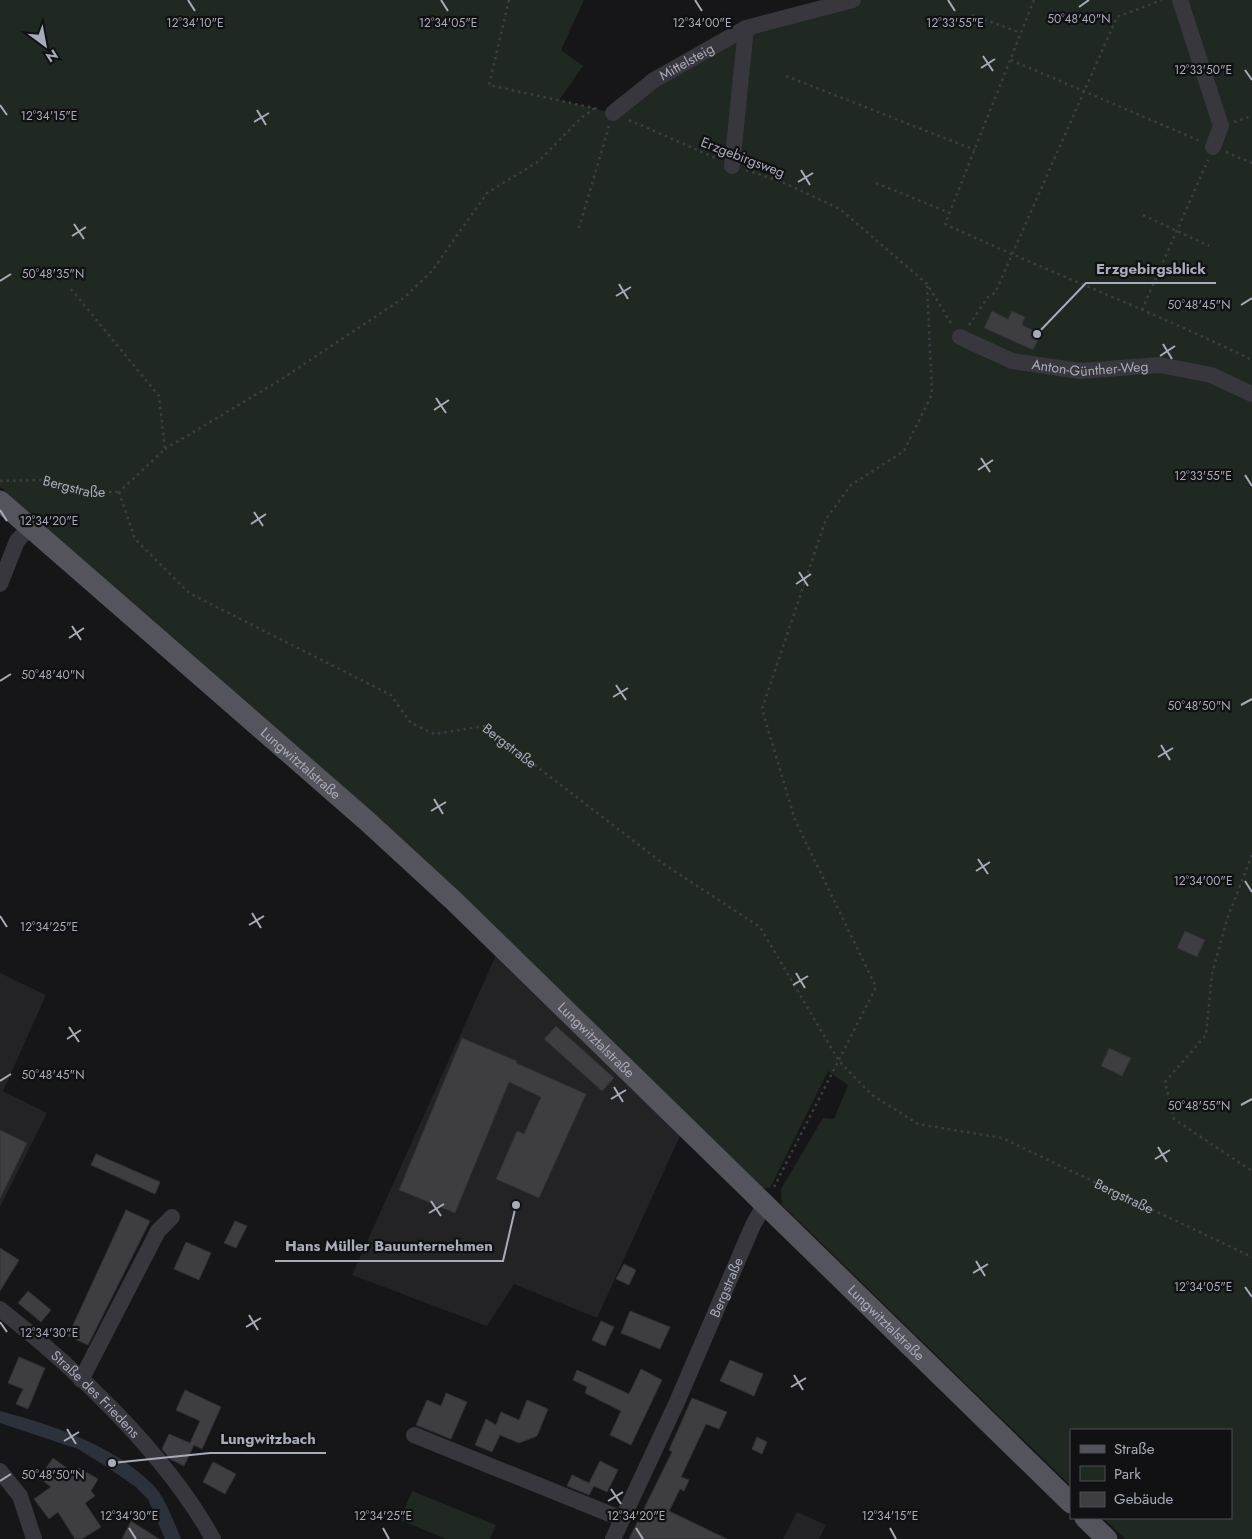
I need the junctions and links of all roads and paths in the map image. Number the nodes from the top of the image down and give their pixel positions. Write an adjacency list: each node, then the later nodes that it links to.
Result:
1 (509, 0): 12 (path, Erzgebirgsweg)
2 (853, 0): 7 (street, Mittelsteig)
3 (1034, 0): 8 (path)
4 (1162, 0): 11 (path)
5 (1180, 0): 14 (street)
6 (972, 15): 8 (path)
7 (746, 28): 13 (street, Mittelsteig); 17 (street)
8 (1021, 33): 9 (path)
9 (1011, 60): 11 (path); 15 (path)
10 (786, 76): 15 (path)
11 (1084, 93): 14 (path); 24 (path)
12 (595, 108): 13 (path, Erzgebirgsweg); 31 (path)
13 (613, 113): 17 (path, Erzgebirgsweg); 21 (path)
14 (1214, 147): 16 (path); 22 (path)
15 (975, 150): 19 (path)
16 (1252, 163)
17 (732, 166): 25 (path, Erzgebirgsweg)
18 (876, 183): 19 (path)
19 (950, 213): 24 (path)
20 (1143, 215): 22 (path)
21 (579, 228)
22 (1176, 231): 23 (path); 27 (path)
23 (1210, 246)
24 (1012, 256): 27 (path); 28 (path)
25 (927, 284): 28 (path, Erzgebirgsweg); 38 (path)
26 (71, 289): 31 (path)
27 (1142, 310): 29 (path)
28 (960, 338): 30 (street, Anton-Günther-Weg)
29 (1252, 360)
30 (1252, 394)
31 (165, 449): 33 (path)
32 (0, 481): 33 (path, Bergstraße)
33 (119, 492): 38 (path, Bergstraße)
34 (0, 501): 35 (main road, Lungwitztalstraße)
35 (30, 527): 36 (street); 40 (main road, Lungwitztalstraße)
36 (0, 584)
37 (1252, 855): 39 (path)
38 (839, 1061): 40 (path); 42 (path, Bergstraße)
39 (1252, 1171)
40 (765, 1204): 47 (main road, Lungwitztalstraße); 48 (street, Bergstraße)
41 (172, 1217): 44 (street)
42 (1252, 1257)
43 (0, 1309): 44 (street, Straße des Friedens)
44 (81, 1380): 51 (street, Straße des Friedens)
45 (414, 1435): 48 (street)
46 (0, 1471): 50 (street)
47 (1070, 1502)
48 (622, 1519): 52 (street, Bergstraße)
49 (1086, 1519): 53 (main road)
50 (34, 1539)
51 (213, 1539)
52 (613, 1539)
53 (1107, 1539)

